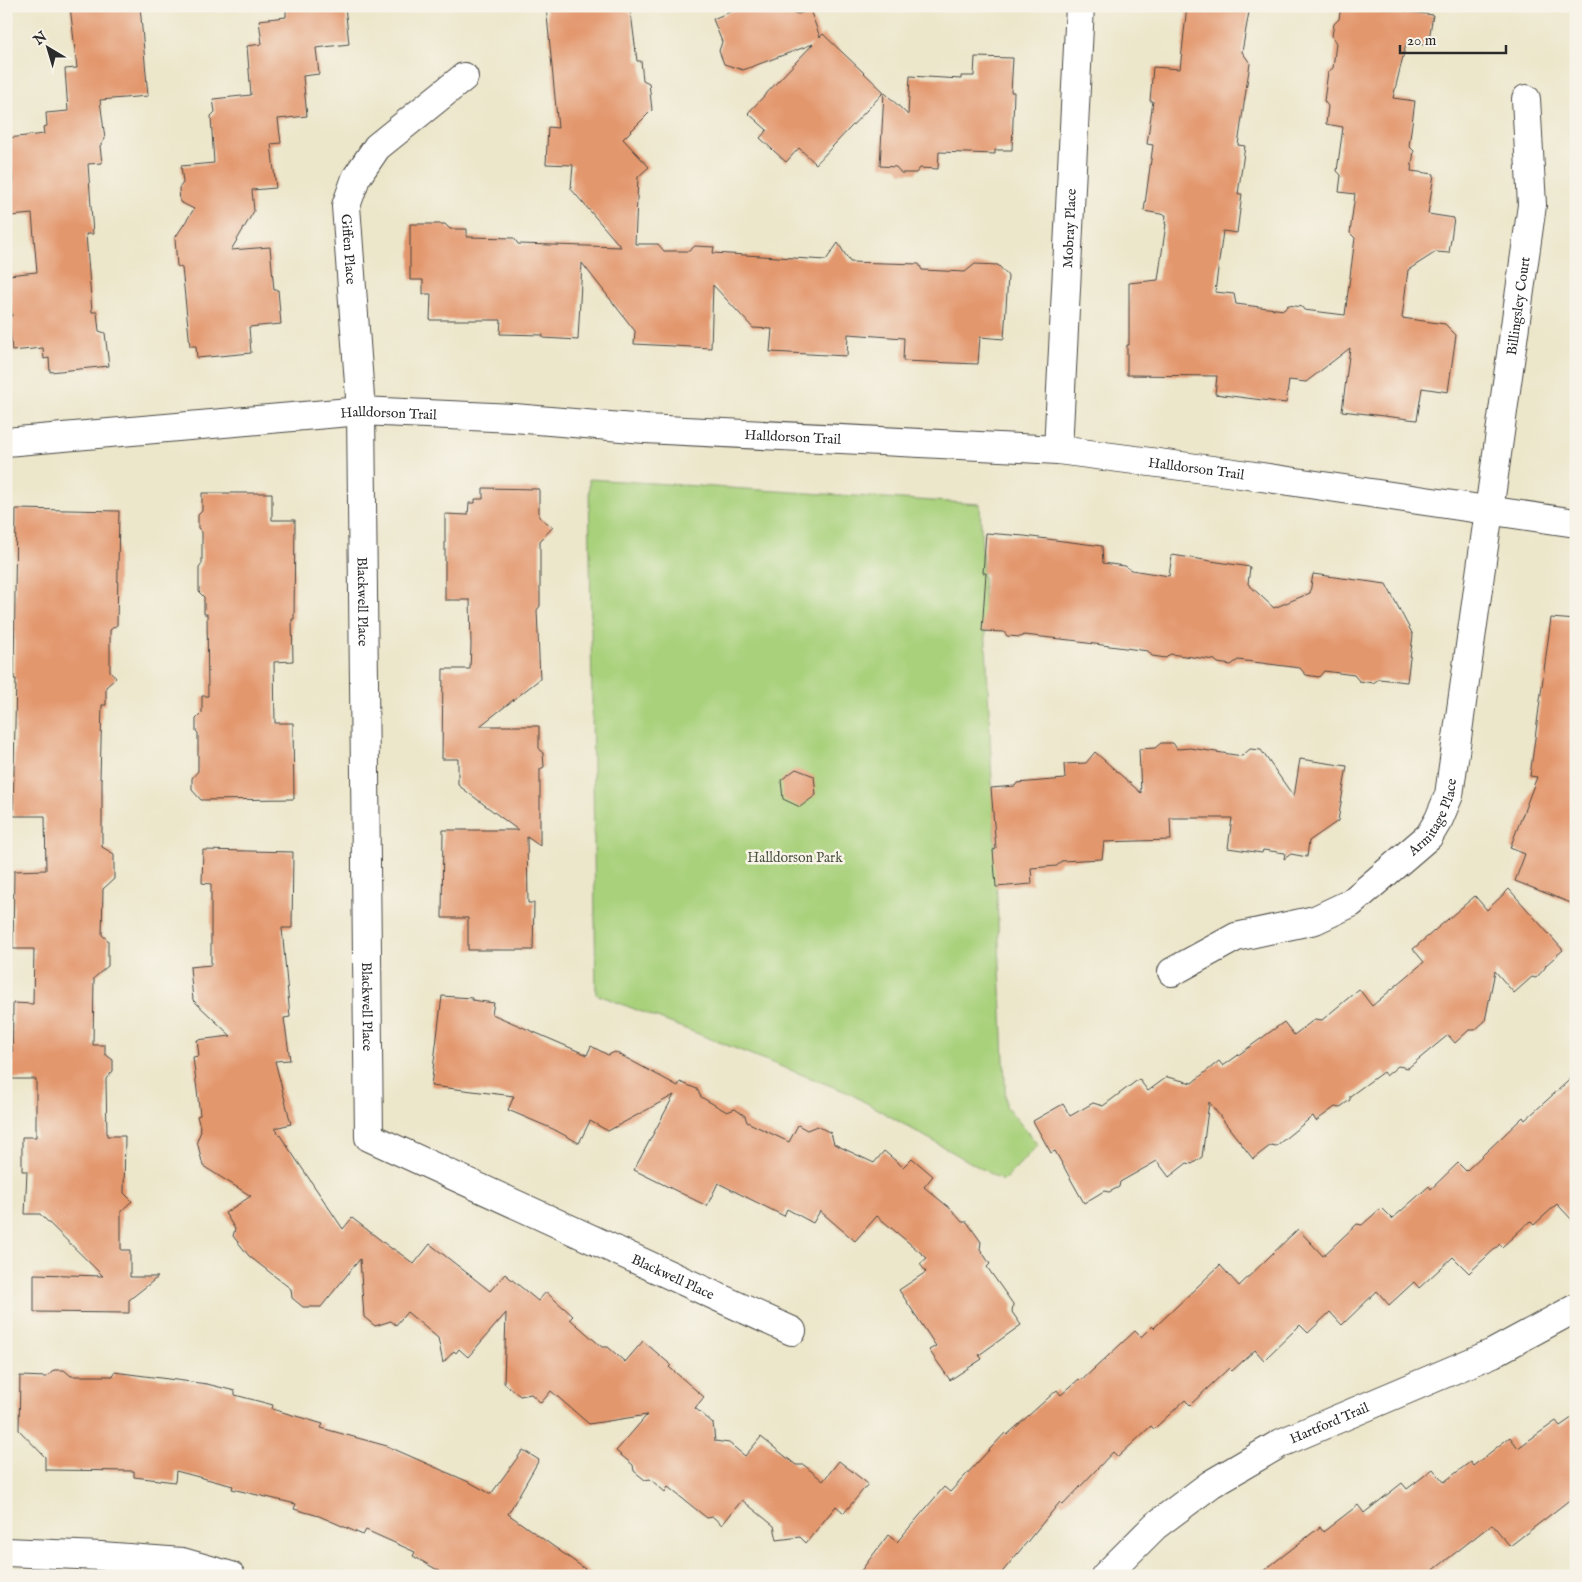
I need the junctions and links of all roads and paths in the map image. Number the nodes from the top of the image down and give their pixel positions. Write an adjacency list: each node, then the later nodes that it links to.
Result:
1 (1080, 6): 6 (street, Mobray Place)
2 (464, 77): 4 (street, Giffen Place)
3 (1526, 99): 7 (street, Billingsley Court)
4 (361, 411): 5 (street, Halldorson Trail); 6 (street, Halldorson Trail); 11 (street, Blackwell Place)
5 (6, 442)
6 (1058, 450): 7 (street, Halldorson Trail)
7 (1489, 511): 8 (street, Halldorson Trail); 9 (street, Armitage Place)
8 (1576, 523)
9 (1172, 972)
10 (1576, 1308): 14 (street, Hartford Trail)
11 (792, 1331)
12 (6, 1552): 13 (street)
13 (231, 1576)
14 (1105, 1576)

